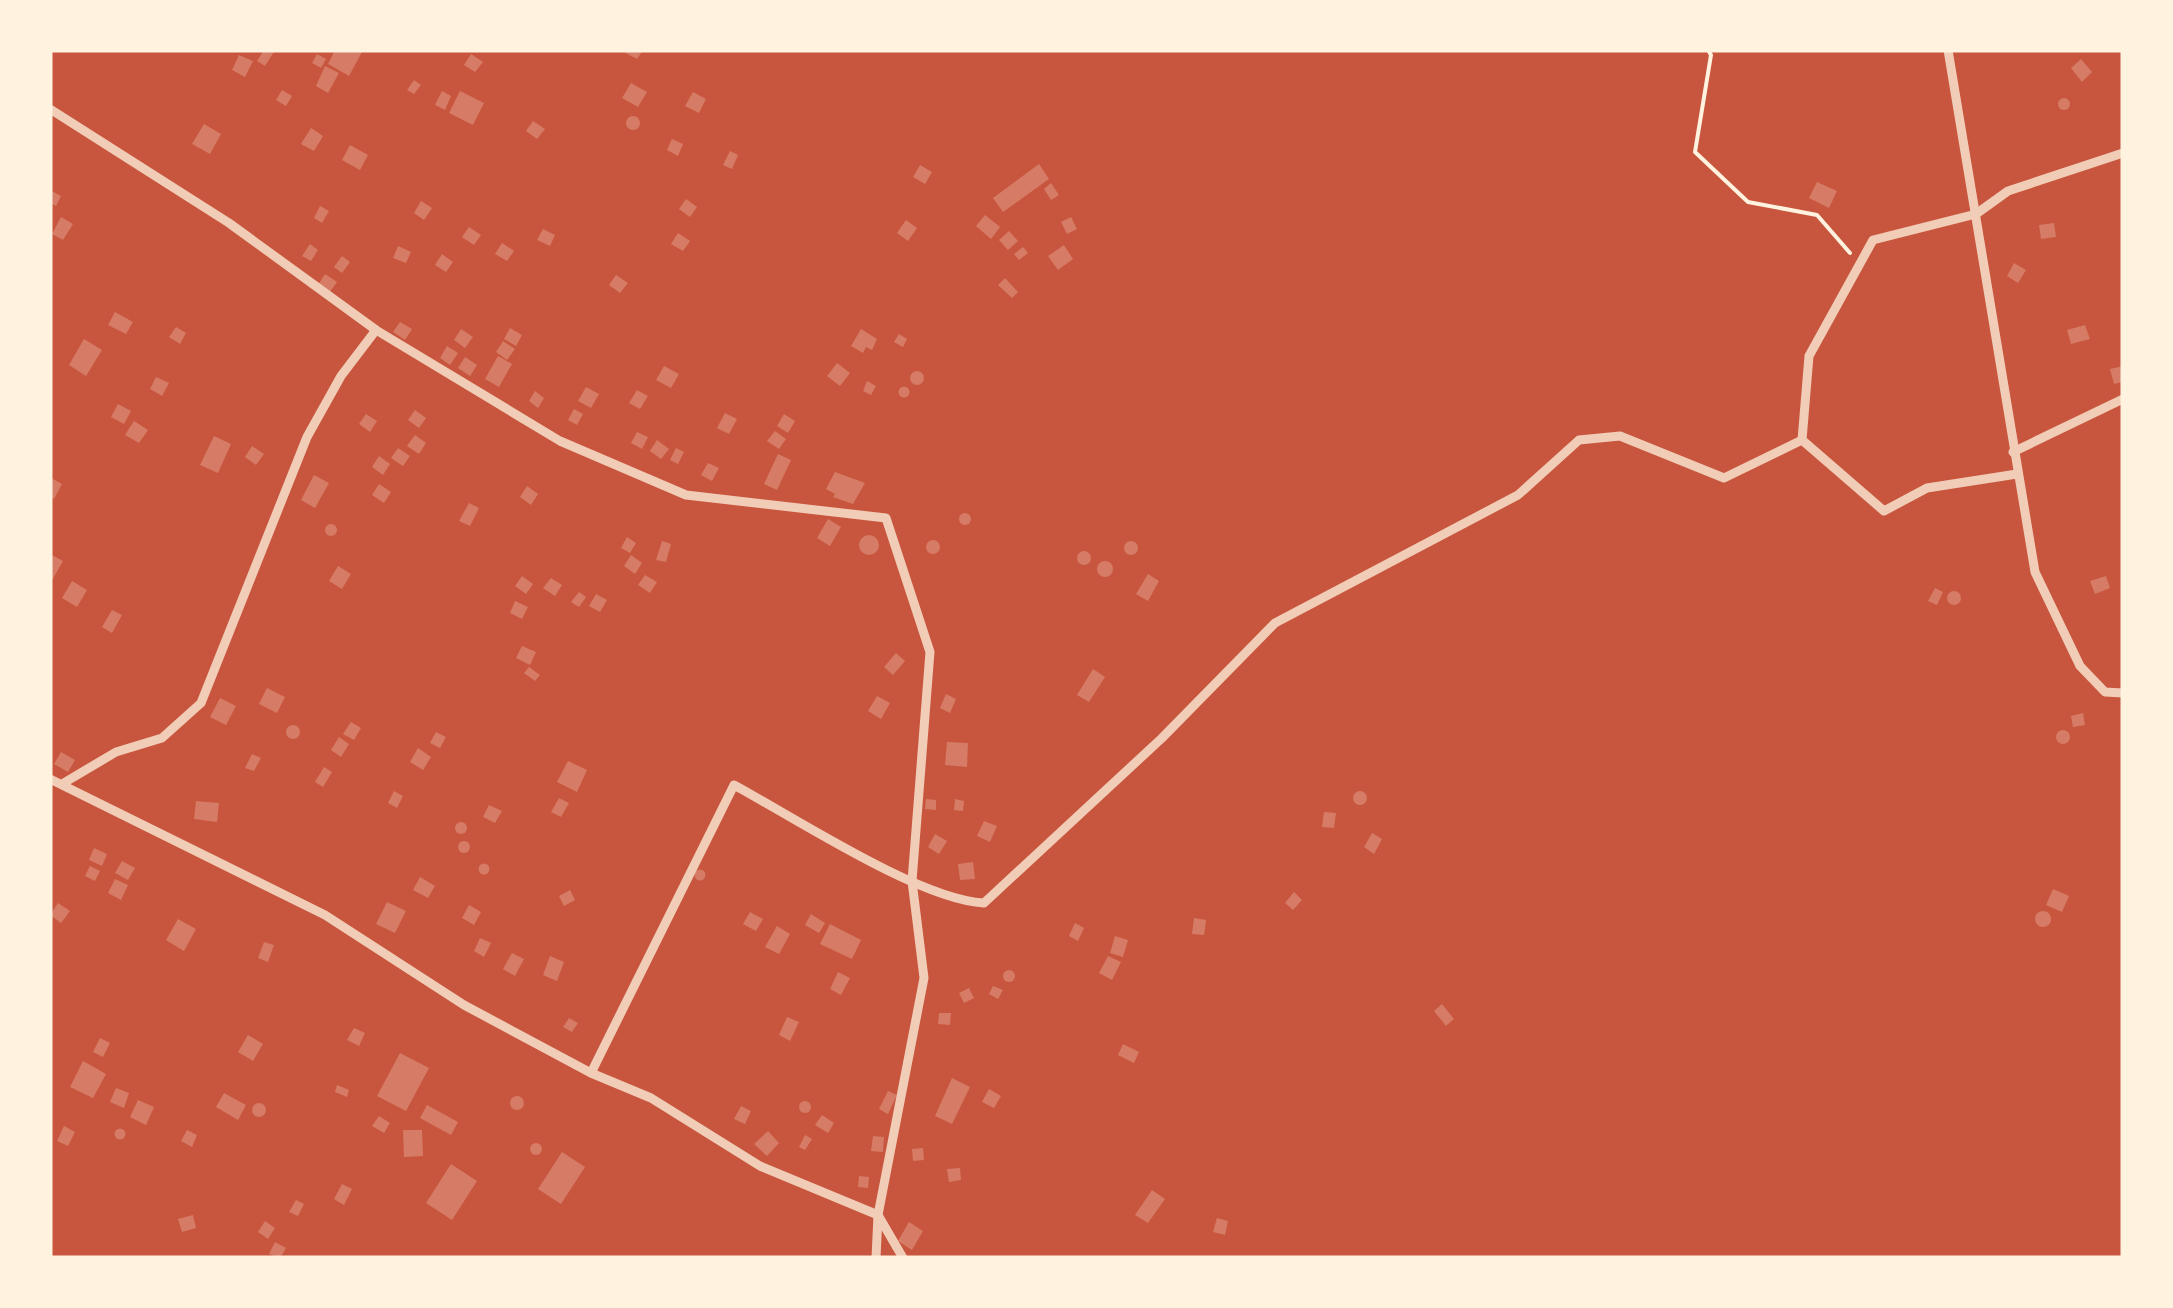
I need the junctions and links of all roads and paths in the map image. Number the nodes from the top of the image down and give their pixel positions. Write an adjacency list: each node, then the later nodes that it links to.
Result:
1 (1708, 50): 6 (path)
2 (1948, 50): 5 (street)
3 (50, 109): 7 (street)
4 (2123, 153): 5 (street)
5 (1976, 214): 6 (street); 10 (street)
6 (1860, 264): 9 (street)
7 (376, 330): 14 (street); 15 (street)
8 (2123, 399): 10 (street)
9 (1802, 440): 11 (street); 15 (street)
10 (2013, 452): 11 (street)
11 (2017, 474): 12 (street)
12 (2123, 693)
13 (50, 778): 14 (street)
14 (62, 784): 16 (street)
15 (912, 881): 16 (street); 17 (street)
16 (591, 1074): 17 (street)
17 (878, 1215): 18 (street); 19 (street)
18 (876, 1258)
19 (903, 1258)

